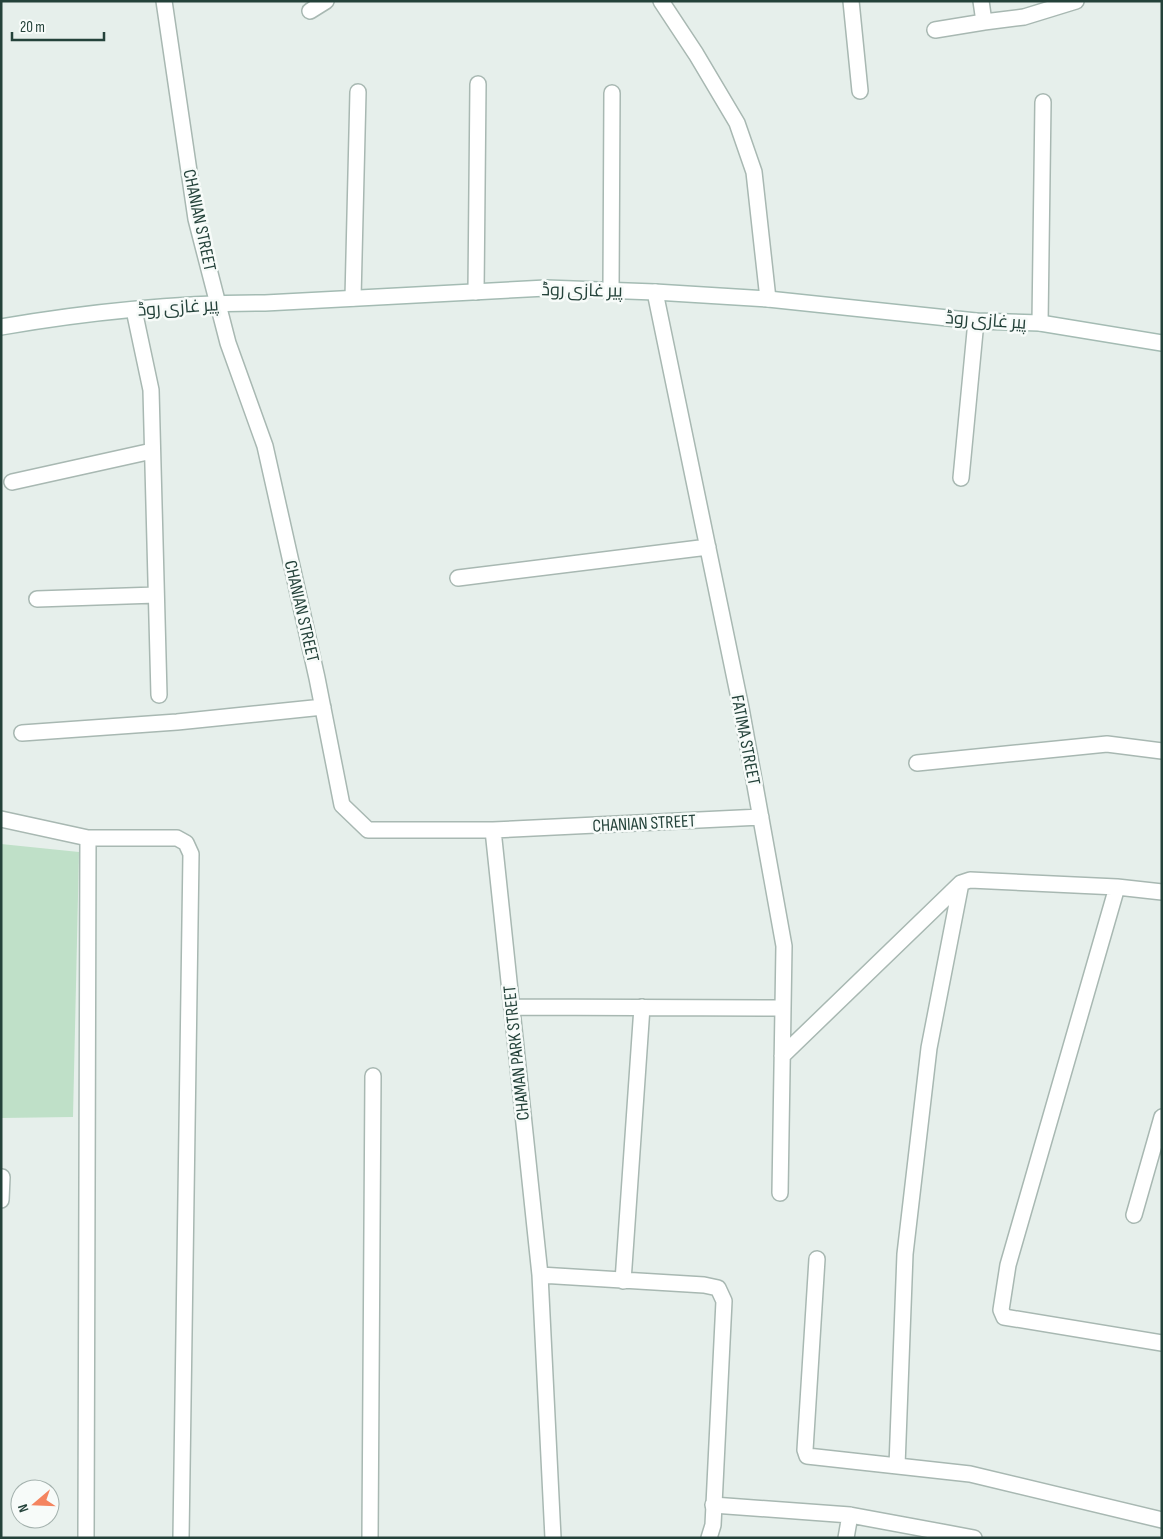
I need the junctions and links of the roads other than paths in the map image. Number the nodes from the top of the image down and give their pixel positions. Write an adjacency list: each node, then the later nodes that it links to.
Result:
1 (164, 1): 20 (street, CHANIAN STREET)
2 (326, 1): 7 (street)
3 (662, 1): 19 (street)
4 (851, 1): 12 (street)
5 (981, 1): 8 (street)
6 (1076, 1): 8 (street)
7 (310, 11)
8 (984, 22): 9 (street)
9 (936, 30)
10 (478, 84): 16 (street)
11 (358, 92): 18 (street)
12 (860, 92)
13 (612, 93): 15 (street)
14 (1042, 102): 23 (street)
15 (611, 290): 16 (street, پیر غازی روڈ); 17 (street, پیر غازی روڈ)
16 (476, 292): 18 (street, پیر غازی روڈ)
17 (655, 292): 19 (street, پیر غازی روڈ); 29 (street, FATIMA STREET)
18 (353, 298): 20 (street, پیر غازی روڈ)
19 (768, 299): 22 (street, پیر غازی روڈ)
20 (219, 303): 21 (street, پیر غازی روڈ); 34 (street, CHANIAN STREET)
21 (134, 310): 24 (street, پیر غازی روڈ); 26 (street)
22 (976, 321): 23 (street, پیر غازی روڈ); 27 (street)
23 (1040, 323): 25 (street, پیر غازی روڈ)
24 (1, 327)
25 (1162, 344)
26 (152, 452): 28 (street); 31 (street)
27 (961, 478)
28 (12, 482)
29 (708, 547): 30 (street); 38 (street, FATIMA STREET)
30 (458, 578)
31 (156, 595): 32 (street); 33 (street)
32 (37, 600)
33 (159, 695)
34 (323, 708): 35 (street); 40 (street, CHANIAN STREET)
35 (22, 733)
36 (1162, 751): 37 (street)
37 (917, 763)
38 (761, 817): 40 (street, CHANIAN STREET); 47 (street, FATIMA STREET)
39 (1, 819): 41 (street)
40 (493, 830): 45 (street, CHAMAN PARK STREET)
41 (88, 838): 63 (street); 64 (street)
42 (961, 883): 43 (street); 48 (street); 59 (street)
43 (1117, 887): 44 (street); 58 (street)
44 (1162, 892)
45 (512, 1007): 46 (street); 56 (street, CHAMAN PARK STREET)
46 (642, 1007): 47 (street); 57 (street)
47 (783, 1008): 48 (street, FATIMA STREET)
48 (782, 1056): 52 (street, FATIMA STREET)
49 (373, 1076): 65 (street)
50 (1162, 1117): 54 (street)
51 (2, 1176): 53 (street)
52 (780, 1193)
53 (1, 1200)
54 (1134, 1215)
55 (817, 1258): 59 (street)
56 (540, 1275): 57 (street); 66 (street, CHAMAN PARK STREET)
57 (623, 1281): 60 (street)
58 (1162, 1343)
59 (898, 1466): 62 (street)
60 (714, 1506): 61 (street); 67 (street)
61 (850, 1515): 68 (street); 69 (street)
62 (1162, 1520)
63 (86, 1538)
64 (181, 1538)
65 (370, 1538)
66 (553, 1538)
67 (709, 1538)
68 (846, 1538)
69 (974, 1538)

